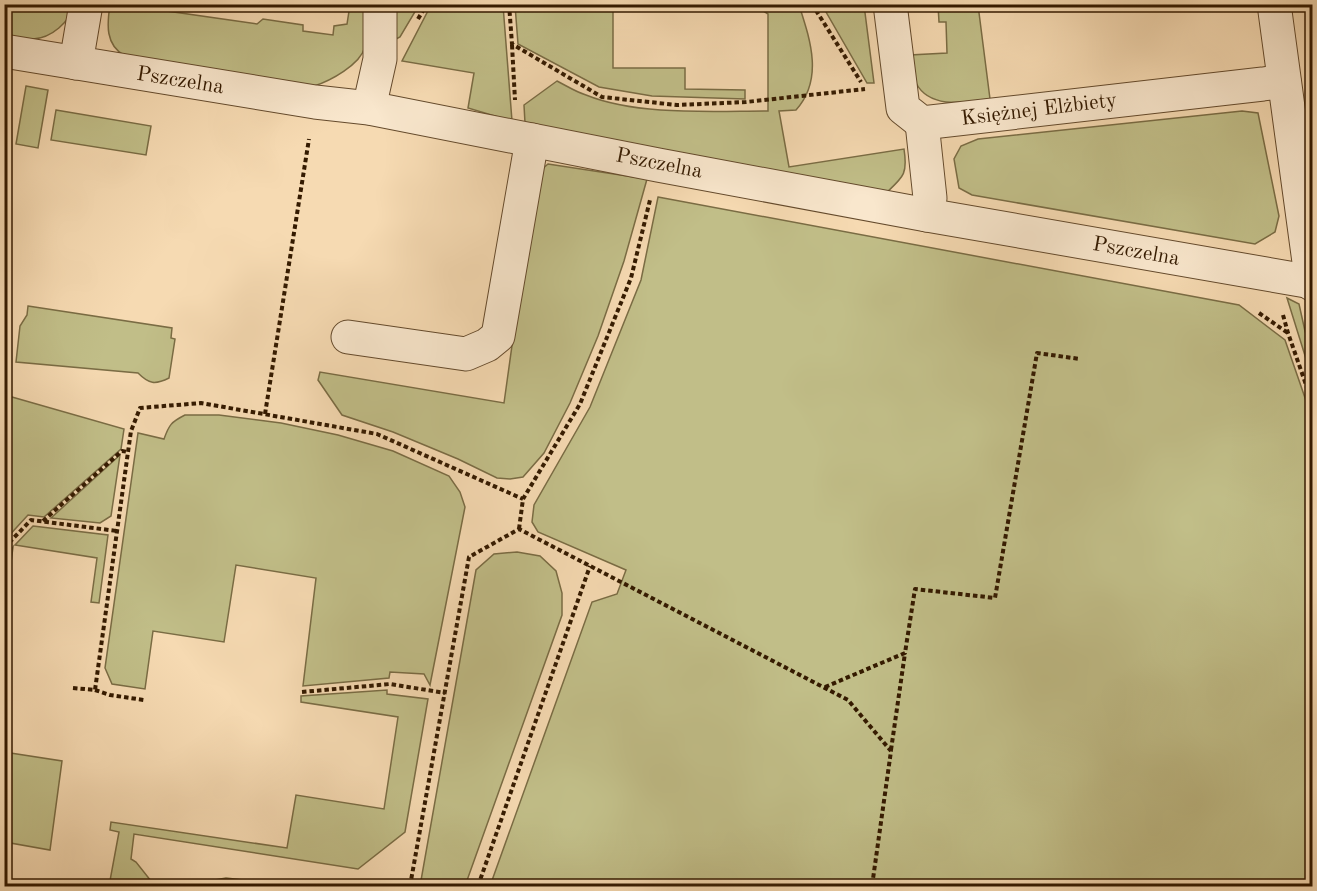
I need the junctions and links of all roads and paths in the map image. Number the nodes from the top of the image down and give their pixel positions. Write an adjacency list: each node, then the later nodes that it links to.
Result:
1 (86, 4): 9 (street)
2 (380, 4): 14 (street)
3 (509, 4): 7 (path)
4 (812, 4): 12 (path)
5 (890, 4): 11 (street)
6 (1274, 4): 10 (street)
7 (512, 44): 12 (path); 16 (path)
8 (4, 51): 9 (street, Pszczelna)
9 (76, 63): 13 (street, Pszczelna)
10 (1284, 81): 15 (street, Księżnej Elżbiety); 18 (street)
11 (900, 88): 12 (path); 15 (street)
12 (866, 89)
13 (315, 102): 14 (street, Pszczelna); 26 (path)
14 (369, 108): 16 (street, Pszczelna)
15 (922, 123): 19 (street)
16 (525, 138): 17 (street, Pszczelna); 22 (street)
17 (658, 165): 19 (street, Pszczelna); 28 (path)
18 (1304, 167): 21 (street)
19 (927, 215): 20 (street, Pszczelna)
20 (1273, 275): 21 (street, Pszczelna); 24 (path)
21 (1312, 283)
22 (348, 337)
23 (1080, 359): 34 (path)
24 (1311, 393): 25 (path)
25 (1312, 402)
26 (265, 414): 27 (path); 28 (path)
27 (128, 452): 29 (path); 31 (path)
28 (523, 499): 30 (path)
29 (42, 522): 31 (path); 32 (path)
30 (519, 529): 33 (path); 39 (path)
31 (117, 531): 37 (path)
32 (4, 548)
33 (590, 566): 36 (path); 45 (path)
34 (905, 653): 36 (path); 41 (path)
35 (73, 688): 37 (path)
36 (825, 688): 41 (path)
37 (95, 690): 40 (path)
38 (302, 692): 39 (path)
39 (445, 693): 44 (path)
40 (144, 700)
41 (891, 751): 46 (path)
42 (354, 883): 43 (path)
43 (374, 886)
44 (410, 886)
45 (478, 886)
46 (872, 886)

